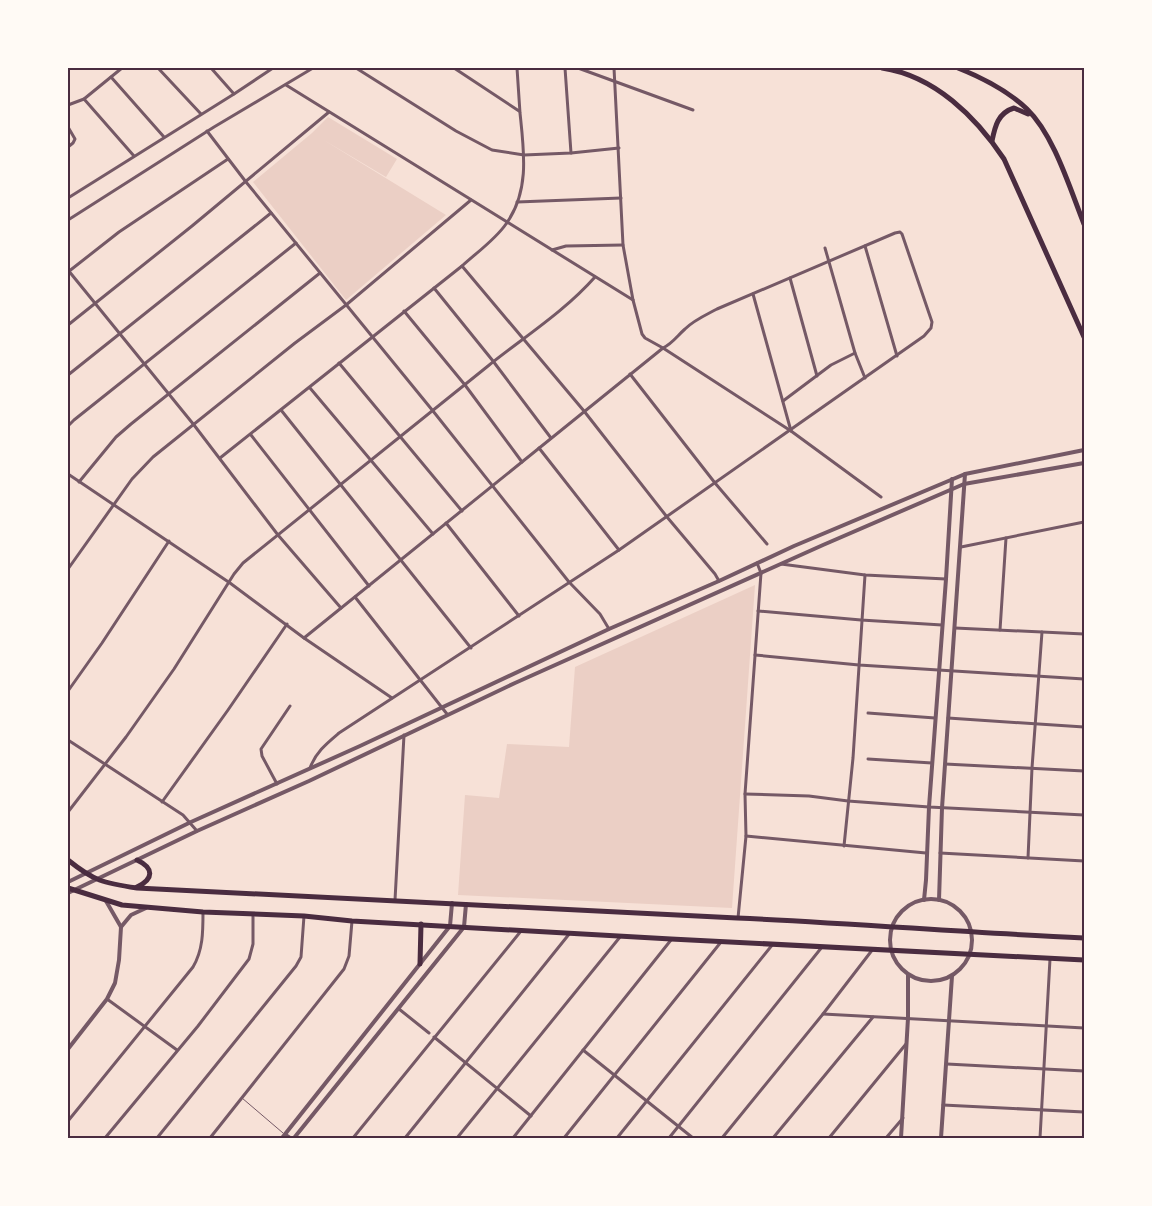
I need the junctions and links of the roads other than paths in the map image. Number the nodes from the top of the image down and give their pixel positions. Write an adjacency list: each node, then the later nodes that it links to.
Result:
1 (122, 68): 16 (street)
2 (158, 68): 25 (street)
3 (211, 68): 19 (street)
4 (263, 68): 15 (street)
5 (273, 68): 15 (street)
6 (314, 68): 18 (street)
7 (356, 68): 34 (street)
8 (454, 68): 23 (street)
9 (517, 68): 23 (street)
10 (565, 68): 33 (street)
11 (578, 68): 17 (street)
12 (614, 68): 17 (street)
13 (882, 68): 30 (main road)
14 (958, 68): 26 (main road)
15 (267, 71): 19 (street)
16 (111, 77): 20 (street); 29 (street)
17 (616, 83): 22 (street); 32 (street)
18 (286, 85): 24 (street); 28 (street)
19 (234, 94): 25 (street)
20 (84, 99): 21 (street); 35 (street)
21 (68, 105)
22 (693, 110)
23 (520, 111): 34 (street)
24 (329, 112): 37 (street); 40 (street)
25 (201, 114): 29 (street)
26 (1036, 120): 30 (main road); 45 (main road)
27 (68, 127): 31 (street)
28 (207, 131): 36 (street); 43 (street)
29 (164, 136): 35 (street)
30 (992, 141): 66 (main road)
31 (68, 147)
32 (619, 148): 33 (street); 39 (street)
33 (571, 153): 34 (street)
34 (524, 154): 41 (street)
35 (134, 156): 38 (street)
36 (228, 159): 37 (street); 53 (street)
37 (246, 182): 42 (street); 60 (street)
38 (68, 198)
39 (621, 198): 41 (street); 47 (street)
40 (471, 200): 44 (street); 61 (street)
41 (517, 202): 44 (street)
42 (271, 213): 46 (street); 64 (street)
43 (68, 220)
44 (508, 223): 50 (street); 52 (street)
45 (1084, 224)
46 (296, 243): 54 (street); 73 (street)
47 (623, 245): 50 (street); 59 (street)
48 (864, 246): 51 (street); 70 (street); 70 (street)
49 (824, 248): 51 (street)
50 (552, 250): 55 (street)
51 (829, 262): 56 (street); 69 (street)
52 (462, 266): 57 (street); 67 (street)
53 (68, 271): 60 (street)
54 (320, 273): 61 (street); 80 (street)
55 (595, 277): 59 (street); 67 (street)
56 (790, 278): 58 (street); 76 (street)
57 (434, 288): 62 (street); 71 (street)
58 (753, 294): 68 (street); 81 (street)
59 (633, 300): 68 (street)
60 (94, 304): 63 (street); 64 (street)
61 (346, 305): 65 (street); 85 (street)
62 (404, 311): 65 (street); 78 (street)
63 (68, 325)
64 (119, 334): 73 (street); 75 (street)
65 (372, 336): 72 (street); 83 (street)
66 (1084, 337)
67 (524, 338): 71 (street); 84 (street)
68 (663, 348): 74 (street); 87 (street)
69 (855, 353): 76 (street); 77 (street)
70 (897, 356): 77 (street)
71 (494, 361): 78 (street); 90 (street)
72 (339, 363): 79 (street); 89 (street)
73 (143, 364): 80 (street); 86 (street)
74 (630, 374): 84 (street); 101 (street)
75 (68, 375)
76 (816, 376): 81 (street)
77 (864, 378): 87 (street)
78 (464, 385): 83 (street); 95 (street)
79 (310, 388): 82 (street); 94 (street)
80 (168, 394): 85 (street); 100 (street)
81 (783, 401): 87 (street)
82 (280, 410): 88 (street); 103 (street)
83 (433, 410): 89 (street); 104 (street)
84 (584, 411): 90 (street); 110 (street)
85 (194, 425): 93 (street); 107 (street)
86 (68, 426)
87 (791, 431): 101 (street); 106 (street)
88 (250, 435): 93 (street); 108 (street)
89 (401, 436): 94 (street); 109 (street)
90 (551, 438): 91 (street)
91 (539, 448): 95 (street); 119 (street)
92 (1084, 450): 98 (street)
93 (220, 458): 114 (street)
94 (371, 461): 103 (street); 113 (street)
95 (522, 462): 104 (street)
96 (1084, 463): 102 (street)
97 (68, 474): 100 (street)
98 (965, 474): 99 (street); 102 (street)
99 (952, 479): 105 (street); 121 (street)
100 (79, 482): 107 (street)
101 (715, 483): 110 (street); 117 (street)
102 (964, 484): 105 (street); 118 (street)
103 (341, 485): 108 (street); 120 (street)
104 (493, 486): 109 (street); 128 (street)
105 (951, 490): 122 (street); 126 (street)
106 (881, 497)
107 (113, 505): 116 (street); 123 (street)
108 (310, 510): 114 (street); 130 (street)
109 (462, 511): 112 (street)
110 (667, 517): 119 (street); 127 (street)
111 (1084, 522): 115 (street)
112 (446, 523): 113 (street); 134 (street)
113 (433, 534): 120 (street)
114 (278, 535): 129 (street); 132 (street)
115 (1006, 538): 118 (street); 140 (street)
116 (169, 541): 129 (street); 152 (street)
117 (767, 544)
118 (961, 547): 138 (street)
119 (619, 550): 128 (street)
120 (401, 560): 130 (street); 144 (street)
121 (756, 563): 124 (street); 127 (street)
122 (781, 564): 124 (street); 125 (street)
123 (68, 570)
124 (761, 573): 133 (street); 156 (street)
125 (865, 575): 126 (street); 135 (street)
126 (946, 580): 137 (street)
127 (719, 581): 139 (street)
128 (570, 582): 134 (street); 139 (street)
129 (230, 583): 136 (street); 166 (street)
130 (369, 586): 131 (street)
131 (355, 597): 132 (street); 151 (street)
132 (341, 608): 143 (street)
133 (758, 611): 135 (street); 145 (street)
134 (519, 616): 144 (street)
135 (861, 620): 137 (street); 146 (street)
136 (287, 624): 143 (street); 174 (street)
137 (942, 625): 147 (street)
138 (955, 628): 140 (street); 148 (street)
139 (609, 629): 155 (street)
140 (1000, 630): 141 (street)
141 (1042, 632): 142 (street); 149 (street)
142 (1084, 634)
143 (304, 638): 153 (street)
144 (471, 648): 151 (street)
145 (755, 656): 146 (street); 172 (street)
146 (859, 665): 147 (street); 173 (street)
147 (939, 669): 148 (street); 158 (street)
148 (952, 670): 149 (street); 159 (street)
149 (1039, 677): 150 (street); 160 (street)
150 (1084, 679)
151 (421, 680): 153 (street); 155 (street)
152 (68, 691)
153 (392, 698): 169 (street)
154 (290, 706): 171 (street)
155 (442, 707): 156 (street); 169 (street)
156 (447, 714): 162 (street)
157 (868, 714): 158 (street)
158 (935, 718): 165 (street)
159 (948, 718): 160 (street); 167 (street)
160 (1035, 724): 161 (street); 168 (street)
161 (1084, 727)
162 (404, 735): 181 (street); 197 (street)
163 (68, 740): 166 (street)
164 (868, 758): 165 (street)
165 (933, 763): 175 (street)
166 (104, 764): 174 (street); 177 (street)
167 (946, 764): 168 (street); 176 (street)
168 (1032, 768): 170 (street); 178 (street)
169 (309, 769): 171 (street)
170 (1084, 770)
171 (277, 784): 180 (street)
172 (745, 794): 173 (street); 182 (street)
173 (848, 801): 175 (street); 183 (street)
174 (162, 802): 180 (street)
175 (929, 807): 176 (street); 184 (street)
176 (942, 808): 178 (street); 185 (street)
177 (68, 812)
178 (1029, 812): 179 (street); 186 (street)
179 (1084, 815)
180 (191, 822): 181 (street); 190 (street)
181 (197, 831): 188 (street)
182 (746, 836): 183 (street); 207 (street)
183 (844, 846): 184 (street)
184 (926, 852): 198 (street)
185 (940, 853): 186 (street); 199 (street)
186 (1028, 858): 189 (street)
187 (68, 860): 190 (main road)
188 (137, 860): 191 (street); 194 (main road)
189 (1084, 861)
190 (86, 874): 191 (main road); 192 (street)
191 (95, 880): 194 (main road); 195 (street)
192 (68, 882)
193 (68, 888): 195 (main road)
194 (137, 888): 197 (main road)
195 (74, 890): 196 (street); 200 (main road)
196 (68, 893)
197 (396, 900): 201 (main road)
198 (924, 900): 199 (street); 211 (street)
199 (939, 900): 216 (street)
200 (106, 901): 203 (main road); 212 (street)
201 (452, 903): 202 (main road); 210 (street)
202 (466, 904): 207 (main road); 213 (street)
203 (146, 908): 204 (main road); 212 (street)
204 (203, 912): 205 (main road); 237 (street)
205 (253, 914): 206 (main road); 244 (street)
206 (304, 916): 208 (main road); 263 (street)
207 (738, 918): 211 (main road)
208 (352, 921): 209 (main road); 252 (street)
209 (422, 924): 210 (main road); 228 (main road)
210 (450, 926): 213 (main road); 228 (street)
211 (892, 926): 216 (main road); 224 (street)
212 (121, 927): 231 (street)
213 (464, 927): 214 (main road); 232 (street)
214 (521, 930): 215 (main road); 241 (street)
215 (570, 933): 217 (main road); 246 (street)
216 (972, 933): 218 (main road); 225 (street)
217 (620, 936): 219 (main road); 251 (street)
218 (1084, 938)
219 (671, 940): 220 (main road); 245 (street)
220 (722, 942): 221 (main road); 250 (street)
221 (773, 944): 222 (main road); 253 (street)
222 (822, 947): 223 (main road); 260 (street)
223 (873, 949): 224 (main road); 233 (street)
224 (891, 950): 225 (main road); 229 (street)
225 (970, 954): 226 (main road); 230 (street)
226 (1050, 958): 227 (main road); 238 (street)
227 (1084, 960)
228 (420, 964): 261 (street)
229 (908, 975): 230 (street); 235 (street)
230 (952, 976): 236 (street)
231 (108, 999): 237 (street); 243 (street)
232 (399, 1009): 240 (street); 266 (street)
233 (823, 1014): 234 (street); 275 (street)
234 (873, 1016): 235 (street); 276 (street)
235 (908, 1018): 236 (street); 242 (street)
236 (949, 1021): 238 (street); 247 (street)
237 (146, 1026): 244 (street); 259 (street)
238 (1046, 1026): 239 (street); 248 (street)
239 (1084, 1028)
240 (429, 1033)
241 (434, 1037): 246 (street); 267 (street)
242 (906, 1044): 258 (street); 277 (street)
243 (68, 1049)
244 (177, 1050): 262 (street)
245 (583, 1050): 250 (street); 257 (street)
246 (466, 1063): 251 (street); 268 (street)
247 (946, 1064): 248 (street); 254 (street)
248 (1044, 1069): 249 (street); 255 (street)
249 (1084, 1071)
250 (614, 1076): 253 (street); 271 (street)
251 (497, 1088): 257 (street); 269 (street)
252 (242, 1098): 261 (lane); 264 (street)
253 (647, 1102): 260 (street); 272 (street)
254 (942, 1106): 255 (street); 280 (street)
255 (1041, 1110): 256 (street); 281 (street)
256 (1084, 1112)
257 (531, 1116): 270 (street)
258 (903, 1118): 278 (street); 279 (street)
259 (68, 1122)
260 (678, 1127): 273 (street); 274 (street)
261 (285, 1134): 265 (street); 266 (street)
262 (105, 1138)
263 (157, 1138)
264 (210, 1138)
265 (282, 1138)
266 (292, 1138)
267 (353, 1138)
268 (406, 1138)
269 (457, 1138)
270 (513, 1138)
271 (564, 1138)
272 (617, 1138)
273 (669, 1138)
274 (693, 1138)
275 (722, 1138)
276 (773, 1138)
277 (828, 1138)
278 (886, 1138)
279 (901, 1138)
280 (941, 1138)
281 (1040, 1138)

